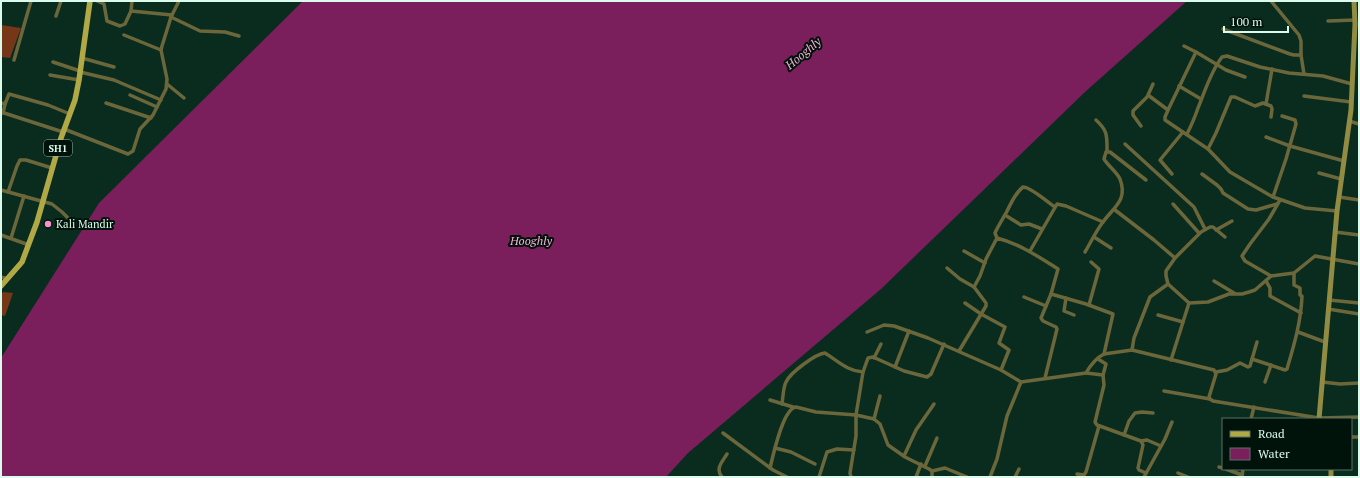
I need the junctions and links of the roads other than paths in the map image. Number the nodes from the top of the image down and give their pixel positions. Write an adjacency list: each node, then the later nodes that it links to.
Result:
1 (31, 1): 22 (street)
2 (61, 1): 10 (street)
3 (90, 1): 21 (main road, SH1)
4 (97, 1): 9 (street)
5 (132, 1): 9 (street)
6 (179, 1): 11 (street)
7 (1271, 1): 20 (street)
8 (1354, 1): 13 (street)
9 (131, 10): 11 (street)
10 (56, 16)
11 (171, 16): 16 (street); 18 (street)
12 (1328, 21): 13 (street)
13 (1356, 23): 34 (street)
14 (1222, 29): 20 (street)
15 (124, 35): 18 (street)
16 (239, 36)
17 (1184, 46): 19 (street)
18 (161, 50): 32 (street)
19 (1196, 52): 24 (street); 35 (street)
20 (1301, 55): 28 (street)
21 (82, 58): 25 (street); 27 (main road, SH1)
22 (14, 60)
23 (54, 62): 27 (street)
24 (1217, 64): 26 (street); 30 (street); 40 (street)
25 (114, 67)
26 (1272, 69): 28 (street); 46 (street)
27 (80, 72): 31 (main road, SH1); 41 (street)
28 (1304, 74): 34 (street)
29 (50, 75): 31 (street)
30 (1245, 77)
31 (79, 80): 50 (main road, SH1)
32 (167, 84): 39 (street); 41 (street)
33 (1153, 84): 37 (street)
34 (1352, 84): 43 (street)
35 (1179, 86): 40 (street); 48 (street)
36 (130, 95): 47 (street)
37 (1148, 96): 48 (street); 57 (street)
38 (1304, 96): 43 (street)
39 (184, 98)
40 (1201, 99): 59 (street)
41 (161, 100): 47 (street)
42 (1, 102): 45 (street)
43 (1351, 102): 55 (street)
44 (106, 103): 53 (street)
45 (5, 104): 49 (street); 50 (street)
46 (1266, 104): 52 (street); 63 (street)
47 (157, 107): 53 (street)
48 (1168, 110): 59 (street)
49 (2, 112): 58 (street)
50 (70, 114): 58 (main road, SH1)
51 (1282, 116): 62 (street)
52 (1271, 117)
53 (151, 118): 58 (street)
54 (1096, 120): 64 (street)
55 (1350, 121): 56 (street); 65 (street)
56 (1359, 124)
57 (1141, 126)
58 (64, 131): 66 (main road, SH1)
59 (1185, 133): 63 (street); 68 (street)
60 (1266, 137): 62 (street)
61 (1125, 144): 90 (street)
62 (1290, 146): 65 (street); 75 (street)
63 (1208, 148): 75 (street)
64 (1107, 152): 71 (street); 83 (street)
65 (1344, 161): 70 (street)
66 (52, 168): 73 (street); 79 (main road, SH1)
67 (1319, 173): 70 (street)
68 (1172, 174)
69 (1202, 174): 81 (street)
70 (1341, 179): 76 (street)
71 (1146, 180)
72 (1, 190): 73 (street)
73 (8, 192): 74 (street)
74 (24, 196): 79 (street); 98 (street)
75 (1273, 197): 77 (street)
76 (1339, 197): 78 (street); 84 (street)
77 (1280, 200): 81 (street); 84 (street)
78 (1359, 200)
79 (44, 201): 88 (street); 100 (main road, SH1)
80 (1173, 204): 93 (street)
81 (1277, 204): 112 (street)
82 (1055, 207): 85 (street); 87 (street); 89 (street)
83 (1115, 210): 87 (street); 105 (street)
84 (1337, 211): 92 (street)
85 (1005, 215): 89 (street); 99 (street)
86 (1232, 221): 91 (street)
87 (1103, 222): 96 (street)
88 (73, 223)
89 (1042, 229): 103 (street)
90 (1205, 229): 91 (street); 93 (street)
91 (1216, 230): 97 (street)
92 (1335, 232): 95 (street); 106 (street)
93 (1199, 233): 105 (street)
94 (1, 235): 98 (street)
95 (1359, 235)
96 (1094, 236): 101 (street); 104 (street)
97 (1225, 237)
98 (11, 238): 100 (street)
99 (997, 238): 103 (street); 108 (street)
100 (29, 244): 114 (main road, SH1)
101 (1111, 248)
102 (964, 251): 108 (street)
103 (1030, 251): 120 (street)
104 (1085, 252)
105 (1175, 258): 117 (street)
106 (1333, 260): 109 (street); 111 (street); 124 (street)
107 (1091, 262): 128 (street)
108 (985, 263): 119 (street)
109 (1359, 264)
110 (946, 268): 119 (street)
111 (1294, 273): 112 (street); 131 (street)
112 (1271, 276): 116 (street)
113 (1, 277): 114 (street)
114 (8, 279): 118 (main road, SH1)
115 (1214, 281): 121 (street)
116 (1266, 281): 121 (street); 131 (street)
117 (1168, 284): 126 (street); 144 (street)
118 (1, 286)
119 (974, 287): 132 (street)
120 (1051, 294): 123 (street); 129 (street)
121 (1235, 294): 126 (street)
122 (1024, 297): 129 (street)
123 (1066, 298): 128 (street); 133 (street)
124 (1329, 300): 127 (street); 130 (street)
125 (964, 303): 132 (street)
126 (1189, 303): 136 (street)
127 (1359, 303)
128 (1089, 305): 146 (street)
129 (1046, 306): 158 (street)
130 (1328, 310): 134 (street); 141 (street)
131 (1302, 313): 139 (street)
132 (981, 314): 145 (street); 153 (street)
133 (1074, 314)
134 (1359, 314)
135 (1158, 315): 136 (street)
136 (1183, 322): 150 (street)
137 (867, 332): 138 (street)
138 (909, 332): 143 (street); 152 (street)
139 (1298, 332): 141 (street); 151 (street)
140 (1257, 342): 149 (street)
141 (1325, 342): 161 (street)
142 (881, 344): 147 (street)
143 (944, 344): 145 (street); 152 (street)
144 (1132, 350): 146 (street); 150 (street)
145 (959, 351): 153 (street)
146 (1104, 354): 148 (street)
147 (874, 358): 152 (street); 154 (street)
148 (1098, 359): 156 (street); 157 (street)
149 (1252, 359): 151 (street); 155 (street)
150 (1171, 360): 155 (street)
151 (1271, 365): 160 (street)
152 (895, 367)
153 (1001, 370): 159 (street)
154 (863, 372): 167 (street); 172 (street)
155 (1216, 372): 165 (street)
156 (1086, 374): 157 (street); 158 (street)
157 (1102, 375): 178 (street)
158 (1045, 378): 159 (street)
159 (1021, 382): 205 (street)
160 (1265, 382)
161 (1322, 382): 162 (street); 175 (street)
162 (1359, 383)
163 (1164, 391): 165 (street)
164 (880, 396): 176 (street)
165 (1210, 399): 170 (street)
166 (770, 400): 167 (street)
167 (782, 404): 169 (street)
168 (934, 404): 187 (street)
169 (793, 407): 172 (street); 184 (street)
170 (1254, 407): 174 (street); 175 (street)
171 (1153, 413): 180 (street)
172 (856, 415): 176 (street); 185 (street)
173 (1359, 417): 175 (street)
174 (1251, 418)
175 (1319, 418)
176 (874, 419): 187 (street)
177 (1172, 422): 183 (street)
178 (1099, 426): 180 (street); 195 (street)
179 (723, 433): 190 (street)
180 (1124, 435): 182 (street)
181 (937, 438): 189 (street)
182 (1141, 441): 183 (street); 196 (street)
183 (1161, 446): 196 (street)
184 (775, 448): 188 (street); 190 (street)
185 (854, 450): 200 (street); 201 (street)
186 (728, 454): 198 (street)
187 (904, 456): 189 (street)
188 (816, 464)
189 (923, 465): 193 (street); 202 (street)
190 (770, 468): 199 (street)
191 (1019, 469): 206 (street)
192 (1228, 470): 197 (street)
193 (932, 471): 203 (street); 204 (street)
194 (1178, 473): 207 (street)
195 (1076, 474)
196 (1145, 475)
197 (1242, 476)
198 (722, 477)
199 (786, 477)
200 (819, 477)
201 (851, 477)
202 (916, 477)
203 (932, 477)
204 (967, 477)
205 (990, 477)
206 (1015, 477)
207 (1188, 477)

